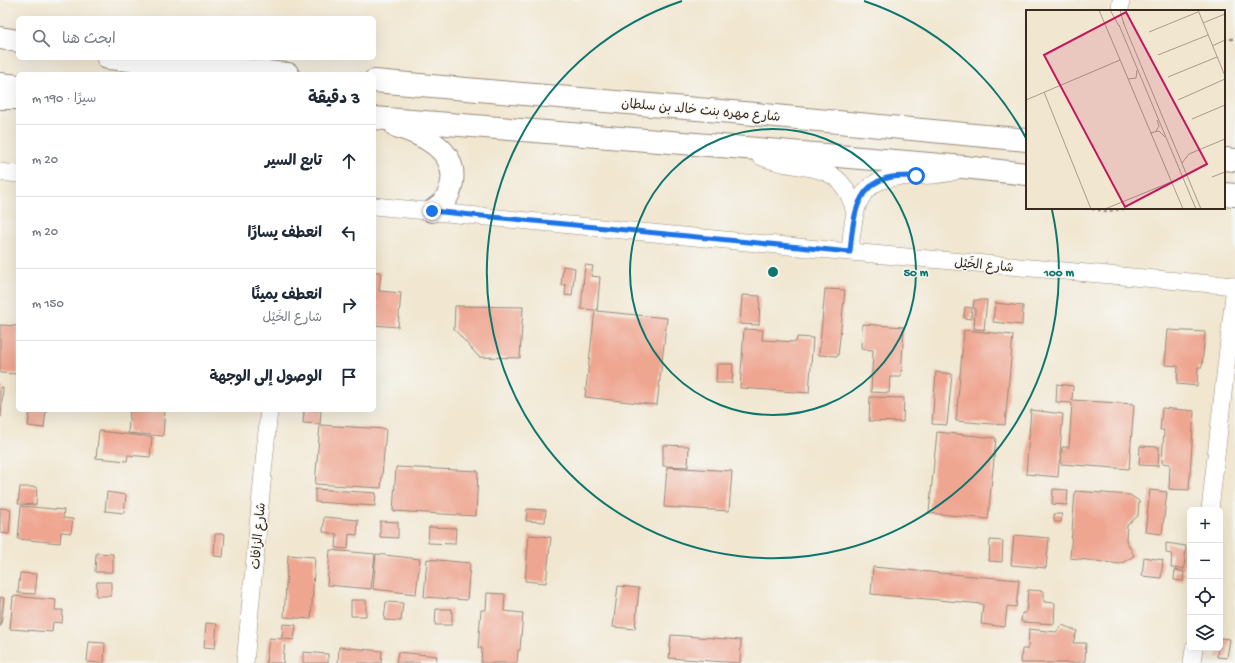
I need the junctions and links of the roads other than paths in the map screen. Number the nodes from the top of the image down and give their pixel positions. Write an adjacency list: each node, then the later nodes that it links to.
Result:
1 (1121, 0): 2 (street)
2 (1120, 10)
3 (0, 38): 4 (street)
4 (16, 42)
5 (0, 48): 6 (street)
6 (16, 50)
7 (130, 60): 8 (street)
8 (266, 72)
9 (376, 81): 16 (street, شارع مهره بنت خالد بن سلطان)
10 (0, 84): 11 (street)
11 (16, 86)
12 (0, 98): 13 (street)
13 (16, 98)
14 (376, 118): 17 (street)
15 (376, 119): 27 (street)
16 (1026, 140)
17 (745, 148): 20 (street); 28 (street)
18 (1225, 159): 19 (street)
19 (1235, 160)
20 (964, 167): 23 (street); 28 (street)
21 (0, 172): 22 (street)
22 (16, 174)
23 (1026, 174)
24 (1225, 194): 25 (street)
25 (1235, 195)
26 (376, 206): 27 (street, شارع الخَيْل)
27 (432, 211): 29 (street, شارع الخَيْل)
28 (855, 213): 29 (street)
29 (850, 252): 30 (street, شارع الخَيْل)
30 (1235, 286): 32 (street)
31 (269, 412): 34 (street, شارع الزافات)
32 (1210, 507)
33 (1194, 651): 35 (street)
34 (245, 663)
35 (1192, 663)

